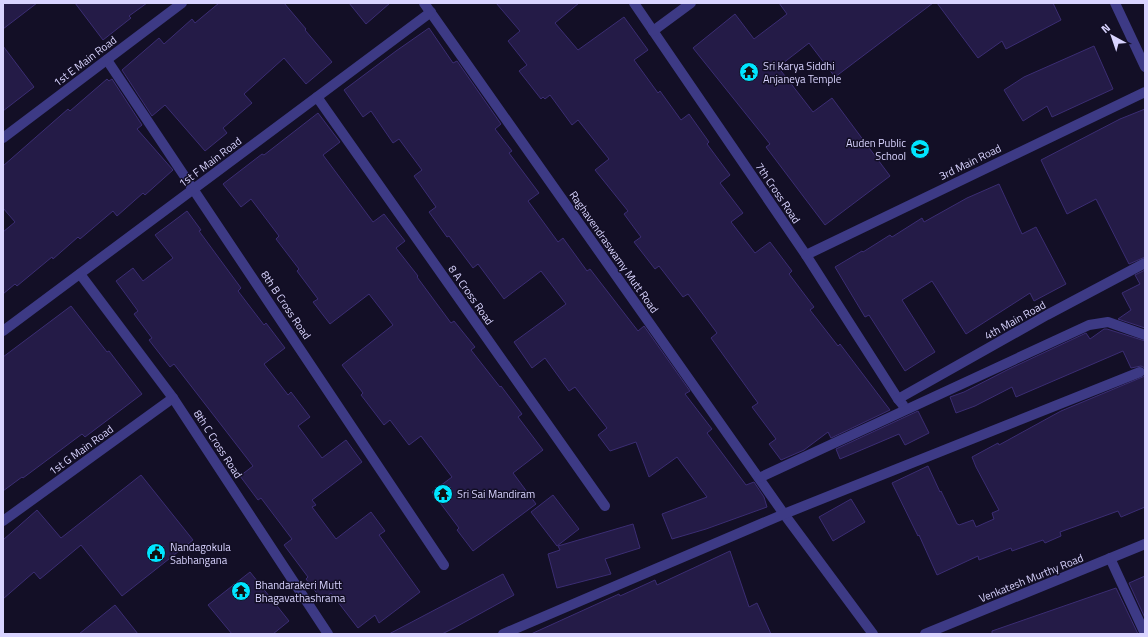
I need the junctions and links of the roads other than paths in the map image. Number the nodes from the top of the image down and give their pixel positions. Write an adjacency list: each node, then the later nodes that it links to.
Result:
1 (182, 3): 8 (street, 1st E Main Road)
2 (424, 3): 6 (street, Raghavendraswamy Mutt Road)
3 (634, 3): 7 (street, 7th Cross Road)
4 (692, 3): 7 (street)
5 (1115, 3): 9 (street)
6 (431, 12): 11 (street, 1st F Main Road); 23 (street, Raghavendraswamy Mutt Road)
7 (653, 31): 14 (street, 7th Cross Road)
8 (107, 60): 12 (street, 1st E Main Road); 13 (street, 8th B Cross Road)
9 (1145, 68)
10 (1145, 92): 14 (street, 3rd Main Road)
11 (317, 97): 13 (street, 1st F Main Road); 24 (street, 8 A Cross Road)
12 (4, 136)
13 (194, 189): 16 (street, 1st F Main Road); 29 (street, 8th B Cross Road)
14 (806, 255): 21 (street, 7th Cross Road)
15 (1145, 263): 21 (street, 4th Main Road)
16 (80, 274): 17 (street, 1st F Main Road); 20 (street, 8th C Cross Road)
17 (3, 331)
18 (1145, 335): 22 (street)
19 (1140, 372): 25 (street)
20 (173, 398): 26 (street, 1st G Main Road); 30 (street, 8th C Cross Road)
21 (898, 399): 22 (street, 7th Cross Road)
22 (904, 410): 23 (street)
23 (759, 478): 25 (street, Raghavendraswamy Mutt Road)
24 (605, 506)
25 (784, 514): 31 (street); 32 (street, Raghavendraswamy Mutt Road)
26 (3, 521)
27 (1145, 544): 28 (street, Venkatesh Murthy Road)
28 (1110, 558): 33 (street, Venkatesh Murthy Road); 34 (street)
29 (444, 565)
30 (328, 634)
31 (503, 634)
32 (873, 634)
33 (925, 634)
34 (1145, 634)

